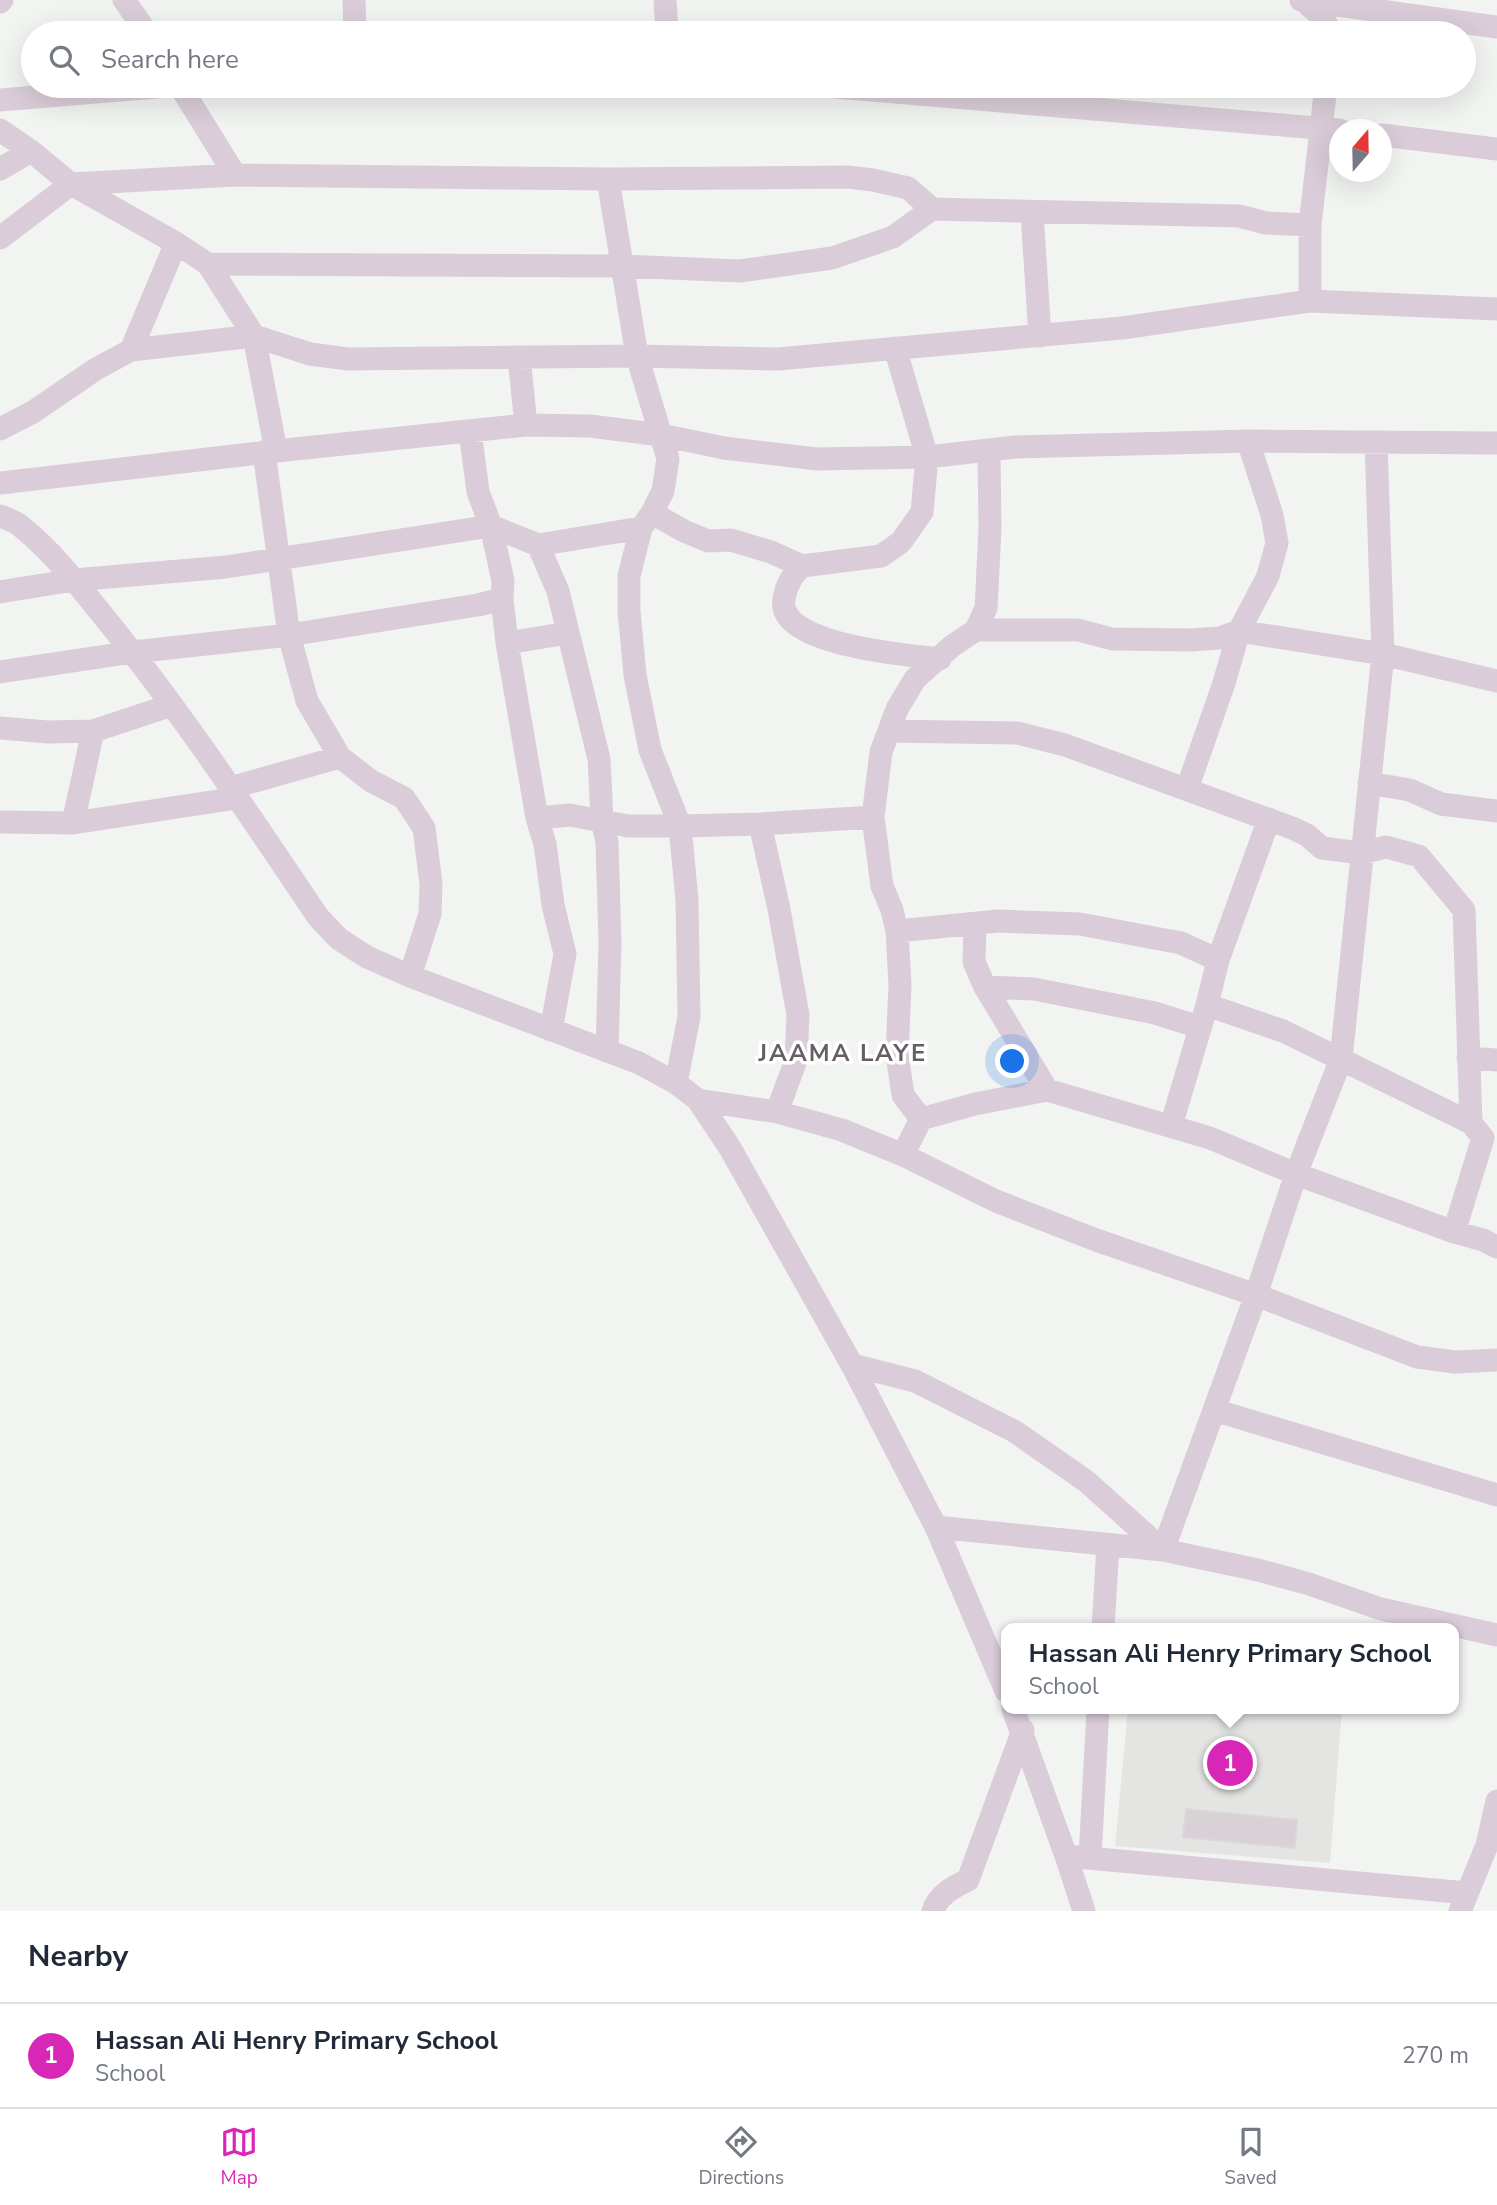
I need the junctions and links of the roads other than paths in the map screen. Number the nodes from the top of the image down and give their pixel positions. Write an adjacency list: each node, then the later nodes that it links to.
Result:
1 (129, 0): 5 (street)
2 (354, 0): 6 (street)
3 (665, 0): 7 (street)
4 (1302, 0): 8 (street); 9 (street)
5 (140, 21)
6 (355, 21)
7 (666, 21)
8 (1324, 21)
9 (1454, 21)
10 (1476, 24): 11 (street)
11 (1497, 27)
12 (24, 98): 16 (street)
13 (187, 98): 25 (street)
14 (969, 98): 18 (street)
15 (1327, 98): 17 (street)
16 (0, 100)
17 (1330, 119)
18 (1329, 128)
19 (0, 130): 23 (street)
20 (1392, 136): 22 (street)
21 (1329, 137): 30 (street)
22 (1497, 149)
23 (31, 151): 24 (street); 27 (street)
24 (0, 169)
25 (235, 175): 26 (street); 27 (street)
26 (608, 179): 28 (street); 34 (street)
27 (71, 184): 31 (street); 32 (street)
28 (932, 209): 29 (street); 34 (street)
29 (1032, 213): 30 (street); 38 (street)
30 (1310, 225): 35 (street)
31 (0, 237)
32 (176, 243): 33 (street); 40 (street)
33 (208, 264): 34 (street); 37 (street)
34 (623, 266): 41 (street)
35 (1310, 301): 36 (street); 38 (street)
36 (1497, 309)
37 (254, 336): 40 (street); 42 (street); 51 (street)
38 (1040, 336): 39 (street)
39 (895, 348): 41 (street); 52 (street)
40 (131, 350): 44 (street)
41 (637, 356): 42 (street); 46 (street)
42 (519, 357): 43 (street)
43 (526, 425): 45 (street); 46 (street)
44 (0, 429)
45 (470, 431): 51 (street); 56 (street)
46 (661, 435): 52 (street); 55 (street)
47 (1248, 441): 48 (street); 50 (street); 64 (street)
48 (1376, 442): 49 (street); 69 (street)
49 (1495, 449)
50 (989, 450): 52 (street); 63 (street)
51 (270, 451): 53 (street); 58 (street)
52 (927, 457): 59 (street)
53 (0, 483)
54 (0, 516): 60 (street)
55 (647, 521): 57 (street); 59 (street); 89 (street)
56 (491, 526): 57 (street); 58 (street); 62 (street)
57 (538, 545): 65 (street)
58 (278, 558): 60 (street); 66 (street)
59 (802, 566): 70 (street)
60 (74, 580): 61 (street); 68 (street)
61 (0, 592)
62 (502, 599): 66 (street); 67 (street)
63 (976, 629): 64 (street); 70 (street)
64 (1239, 631): 69 (street); 79 (street)
65 (568, 633): 67 (street); 85 (street)
66 (289, 635): 68 (street); 77 (street)
67 (507, 643): 83 (street)
68 (133, 652): 71 (street); 73 (street)
69 (1383, 654): 72 (street); 78 (street)
70 (940, 659): 75 (street)
71 (0, 672)
72 (1497, 681)
73 (172, 705): 76 (street); 80 (street)
74 (0, 727): 76 (street)
75 (889, 731): 79 (street); 82 (street)
76 (93, 732): 87 (street)
77 (340, 757): 80 (street); 94 (street)
78 (1369, 783): 81 (street); 90 (street)
79 (1187, 789): 84 (street)
80 (234, 793): 87 (street); 94 (street)
81 (1497, 811)
82 (873, 817): 88 (street); 92 (street)
83 (537, 818): 85 (street); 97 (street)
84 (1269, 819): 90 (street); 93 (street)
85 (602, 820): 89 (street); 98 (street)
86 (0, 821): 87 (street)
87 (73, 823)
88 (760, 824): 89 (street); 105 (street)
89 (680, 826): 102 (street)
90 (1361, 853): 99 (street); 100 (street)
91 (975, 923): 92 (street); 93 (street); 95 (street)
92 (897, 930): 106 (street)
93 (1218, 960): 96 (street)
94 (410, 976): 97 (street)
95 (985, 987): 96 (street); 103 (street)
96 (1203, 1016): 100 (street); 107 (street)
97 (551, 1030): 98 (street)
98 (607, 1051): 102 (street)
99 (1468, 1058): 101 (street); 108 (street)
100 (1341, 1059): 108 (street); 110 (street)
101 (1497, 1060)
102 (676, 1083): 104 (street)
103 (1047, 1090): 106 (street); 107 (street)
104 (698, 1100): 105 (street); 116 (street)
105 (777, 1112): 109 (street)
106 (921, 1119): 109 (street)
107 (1171, 1126): 110 (street)
108 (1484, 1138): 111 (street)
109 (903, 1155): 114 (street)
110 (1296, 1174): 111 (street); 114 (street)
111 (1454, 1232): 112 (street)
112 (1490, 1244): 113 (street)
113 (1497, 1260)
114 (1255, 1296): 115 (street); 117 (street)
115 (1497, 1360)
116 (852, 1365): 119 (street); 121 (street)
117 (1214, 1410): 118 (street); 121 (street)
118 (1497, 1495)
119 (936, 1527): 120 (street); 126 (street)
120 (1108, 1545): 121 (street); 122 (street)
121 (1163, 1550): 123 (street)
122 (1103, 1623)
123 (1443, 1623)
124 (1459, 1626): 125 (street)
125 (1497, 1635)
126 (1001, 1679)
127 (1015, 1714): 129 (street)
128 (1098, 1714): 133 (street)
129 (1023, 1730): 132 (street); 135 (street)
130 (1497, 1801): 131 (street)
131 (1492, 1847): 134 (street)
132 (1066, 1856): 133 (street); 136 (street)
133 (1090, 1858): 134 (street)
134 (1464, 1902)
135 (933, 1911)
136 (1084, 1911)

